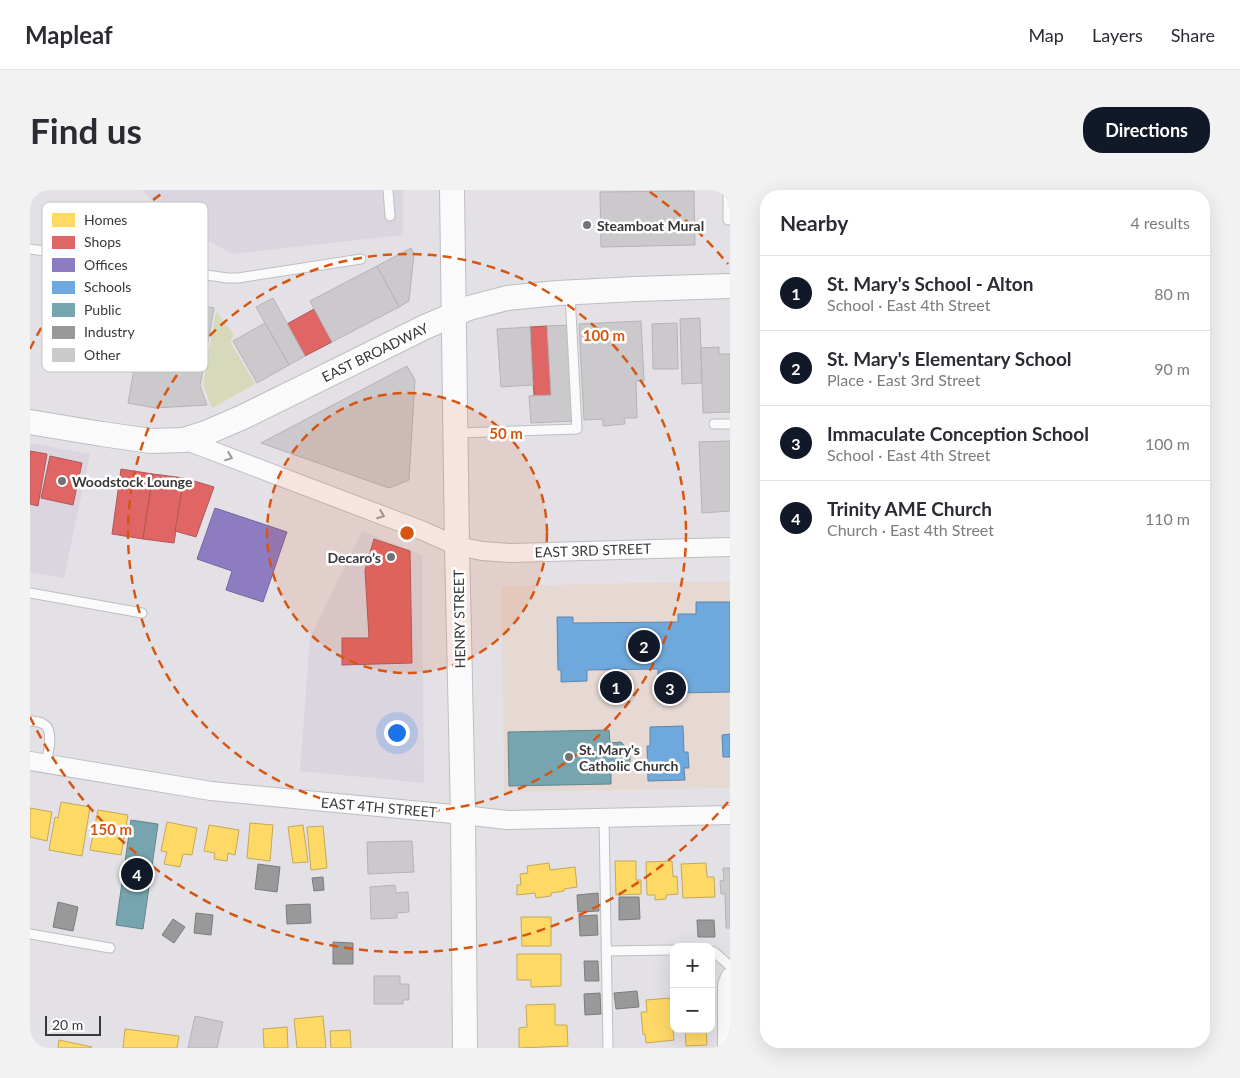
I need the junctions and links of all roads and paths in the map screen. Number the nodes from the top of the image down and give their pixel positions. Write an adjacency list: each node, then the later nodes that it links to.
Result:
1 (388, 190): 4 (lane)
2 (728, 190): 5 (lane)
3 (454, 192): 10 (street, HENRY STREET)
4 (390, 216)
5 (728, 220)
6 (361, 259): 7 (lane)
7 (208, 275)
8 (730, 286): 9 (street, EAST BROADWAY)
9 (570, 292): 10 (street, EAST BROADWAY); 14 (lane)
10 (454, 315): 14 (street, HENRY STREET); 15 (street, EAST BROADWAY)
11 (30, 422): 15 (street, EAST BROADWAY)
12 (714, 424): 13 (lane)
13 (730, 424)
14 (456, 433): 16 (street, HENRY STREET)
15 (184, 440): 16 (street, EAST 3RD STREET, one-way to 16)
16 (457, 546): 17 (street, EAST 3RD STREET); 22 (street, HENRY STREET)
17 (730, 547)
18 (30, 594): 19 (lane)
19 (142, 613)
20 (30, 721): 21 (lane)
21 (38, 763): 22 (street, EAST 4TH STREET)
22 (463, 815): 24 (street, EAST 4TH STREET); 32 (street, HENRY STREET)
23 (730, 815): 24 (street, EAST 4TH STREET)
24 (604, 818): 28 (lane)
25 (30, 934): 26 (lane)
26 (110, 948)
27 (670, 950): 28 (lane)
28 (606, 951): 33 (lane)
29 (715, 953): 30 (lane)
30 (730, 966)
31 (730, 978): 34 (street)
32 (465, 1048)
33 (608, 1048)
34 (726, 1048)

